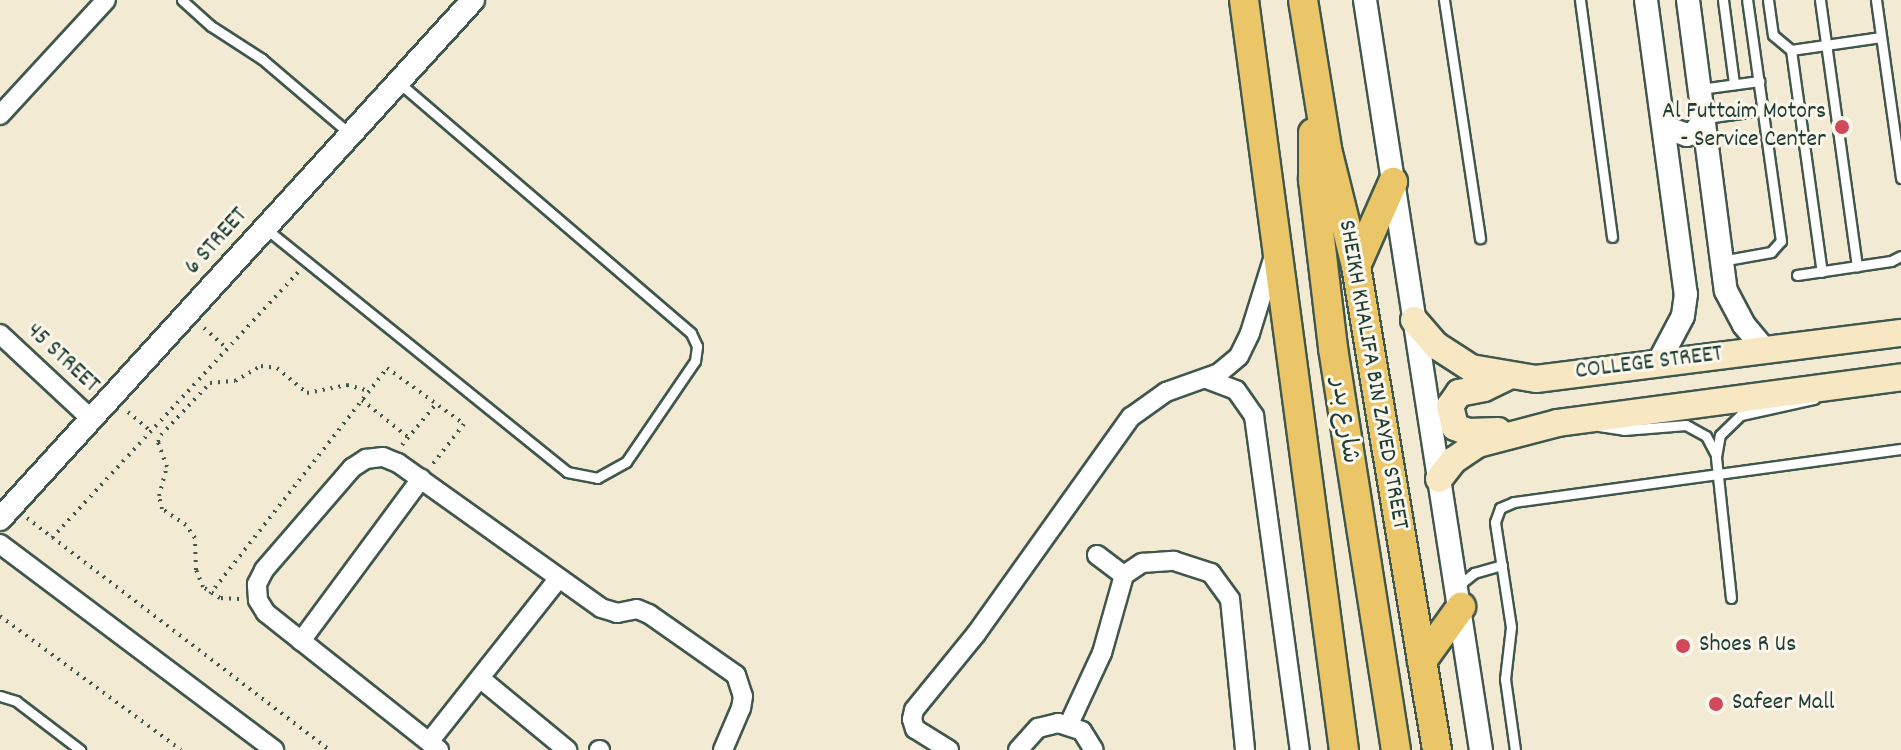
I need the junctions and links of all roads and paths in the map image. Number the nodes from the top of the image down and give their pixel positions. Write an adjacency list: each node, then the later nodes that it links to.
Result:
1 (106, 0): 25 (street)
2 (182, 0): 28 (lane)
3 (473, 0): 20 (street, 6 STREET)
4 (1244, 0): 34 (main road)
5 (1303, 0): 23 (main road, SHEIKH KHALIFA BIN ZAYED STREET)
6 (1365, 0): 30 (street)
7 (1444, 0): 33 (lane)
8 (1580, 0): 32 (lane)
9 (1646, 0): 27 (street)
10 (1688, 0): 22 (street)
11 (1723, 0): 21 (lane)
12 (1747, 0): 19 (lane)
13 (1768, 0): 18 (lane)
14 (1820, 0): 17 (lane)
15 (1876, 0): 16 (lane)
16 (1881, 37): 17 (lane); 29 (lane)
17 (1826, 46): 18 (lane); 39 (lane)
18 (1791, 50): 40 (lane)
19 (1759, 81): 21 (lane); 24 (lane)
20 (398, 82): 28 (street, 6 STREET); 37 (lane)
21 (1734, 84): 22 (lane)
22 (1700, 89): 26 (street)
23 (1317, 90): 38 (main road, SHEIKH KHALIFA BIN ZAYED STREET); 99 (main road, شارع بدر)
24 (1762, 110): 26 (lane); 36 (lane)
25 (0, 115)
26 (1705, 118): 27 (street); 36 (street)
27 (1665, 127): 48 (street)
28 (350, 134): 31 (street, 6 STREET)
29 (1901, 178)
30 (1393, 182): 38 (main road); 43 (street)
31 (265, 228): 37 (lane); 42 (street, 6 STREET)
32 (1612, 237)
33 (1480, 238)
34 (1276, 249): 51 (street); 83 (main road)
35 (1901, 256): 39 (lane)
36 (1721, 261): 47 (street)
37 (307, 262): 46 (path)
38 (1356, 266): 80 (main road, SHEIKH KHALIFA BIN ZAYED STREET)
39 (1857, 266): 40 (lane)
40 (1822, 272): 41 (lane)
41 (1797, 275)
42 (187, 313): 46 (path); 54 (street, 6 STREET)
43 (1414, 320): 49 (main road, COLLEGE STREET); 67 (street)
44 (1901, 333): 47 (main road, COLLEGE STREET)
45 (0, 334): 57 (street, 45 STREET)
46 (227, 349): 59 (path)
47 (1764, 349): 48 (main road, COLLEGE STREET)
48 (1658, 363): 49 (main road, COLLEGE STREET)
49 (1509, 376): 60 (main road)
50 (1901, 377): 52 (main road, COLLEGE STREET)
51 (1207, 379): 92 (street); 96 (street)
52 (1843, 385): 58 (main road, COLLEGE STREET); 63 (lane)
53 (369, 391): 75 (path)
54 (111, 397): 57 (street, 6 STREET); 59 (path)
55 (362, 400): 61 (path)
56 (436, 404): 61 (path)
57 (91, 419): 68 (street, 6 STREET)
58 (1585, 419): 60 (main road, COLLEGE STREET); 63 (lane)
59 (151, 431): 69 (path)
60 (1514, 433): 67 (main road, COLLEGE STREET)
61 (409, 438): 64 (path)
62 (1901, 449): 65 (lane)
63 (1716, 457): 65 (lane)
64 (391, 459): 66 (street); 75 (street)
65 (1718, 475): 72 (lane); 77 (lane)
66 (421, 479): 74 (street); 79 (street)
67 (1439, 479): 76 (street)
68 (6, 512): 69 (path)
69 (52, 538): 89 (path)
70 (0, 544): 88 (street)
71 (1097, 555): 73 (street)
72 (1502, 565): 76 (lane); 102 (lane)
73 (1124, 575): 84 (street); 95 (street)
74 (559, 578): 81 (street); 91 (street)
75 (256, 592): 79 (street)
76 (1459, 597): 80 (main road); 101 (street)
77 (1731, 598)
78 (0, 616): 87 (path)
79 (301, 641): 85 (street)
80 (1422, 661): 100 (main road, SHEIKH KHALIFA BIN ZAYED STREET)
81 (481, 679): 85 (street); 90 (street)
82 (0, 696): 86 (lane)
83 (1336, 700): 97 (main road); 98 (main road)
84 (1069, 724): 93 (street); 94 (street)
85 (434, 746)
86 (80, 750)
87 (181, 750)
88 (274, 750)
89 (329, 750)
90 (567, 750)
91 (723, 750)
92 (949, 750)
93 (1018, 750)
94 (1094, 750)
95 (1245, 750)
96 (1300, 750)
97 (1332, 750)
98 (1344, 750)
99 (1396, 750)
100 (1437, 750)
101 (1481, 750)
102 (1515, 750)

